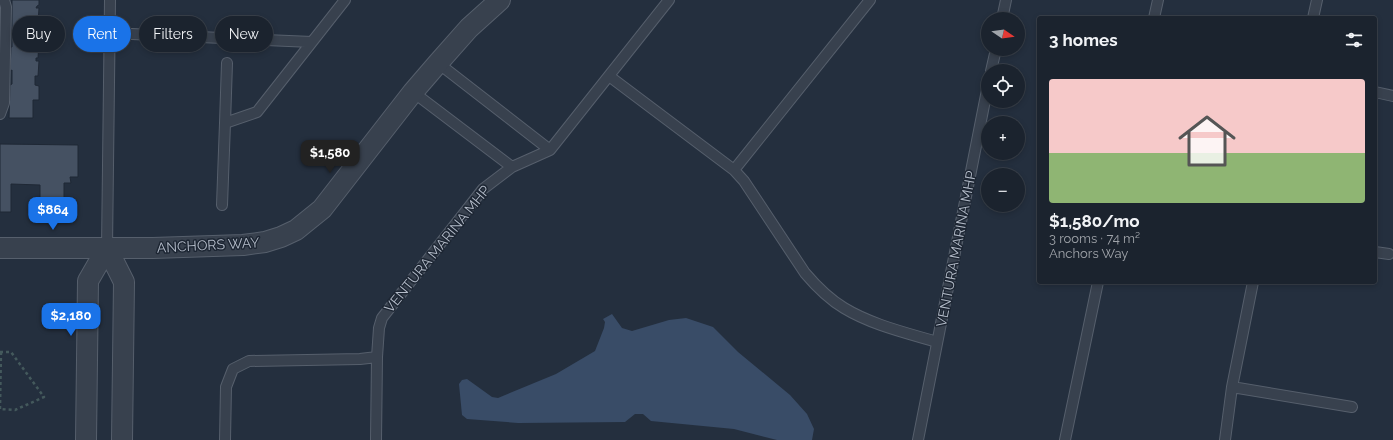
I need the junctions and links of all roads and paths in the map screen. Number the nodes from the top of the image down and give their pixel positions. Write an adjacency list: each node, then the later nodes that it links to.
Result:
1 (4, 0): 24 (lane)
2 (110, 0): 11 (lane)
3 (345, 0): 15 (lane)
4 (500, 0): 18 (street, ANCHORS WAY)
5 (669, 0): 19 (lane, VENTURA MARINA MHP)
6 (870, 0): 28 (lane)
7 (1006, 0): 10 (lane)
8 (1158, 0): 12 (lane)
9 (1317, 0): 13 (lane)
10 (1003, 12)
11 (110, 16)
12 (1154, 16)
13 (1313, 16)
14 (131, 34): 15 (lane)
15 (312, 42): 25 (lane)
16 (109, 52): 31 (lane)
17 (227, 63): 25 (lane)
18 (438, 63): 20 (street, ANCHORS WAY); 26 (lane)
19 (609, 76): 26 (lane, VENTURA MARINA MHP); 28 (lane, VENTURA MARINA MHP)
20 (413, 92): 27 (lane); 31 (street, ANCHORS WAY)
21 (1377, 92): 22 (lane)
22 (1393, 96)
23 (983, 108): 36 (lane, VENTURA MARINA MHP)
24 (0, 114)
25 (225, 123): 29 (lane)
26 (550, 150): 27 (lane, VENTURA MARINA MHP)
27 (512, 166): 38 (lane, VENTURA MARINA MHP)
28 (734, 170): 36 (lane, VENTURA MARINA MHP)
29 (222, 205)
30 (0, 248): 31 (street, ANCHORS WAY)
31 (107, 248): 42 (street); 43 (street)
32 (1377, 252): 33 (lane)
33 (1389, 254)
34 (1098, 284): 47 (lane)
35 (1253, 284): 39 (lane)
36 (937, 342): 46 (lane, VENTURA MARINA MHP)
37 (0, 352): 41 (path); 41 (path)
38 (377, 357): 44 (lane); 45 (lane, VENTURA MARINA MHP)
39 (1232, 387): 40 (lane); 48 (lane)
40 (1352, 407)
41 (0, 409)
42 (86, 440)
43 (122, 440)
44 (225, 440)
45 (376, 440)
46 (918, 440)
47 (1065, 440)
48 (1225, 440)

